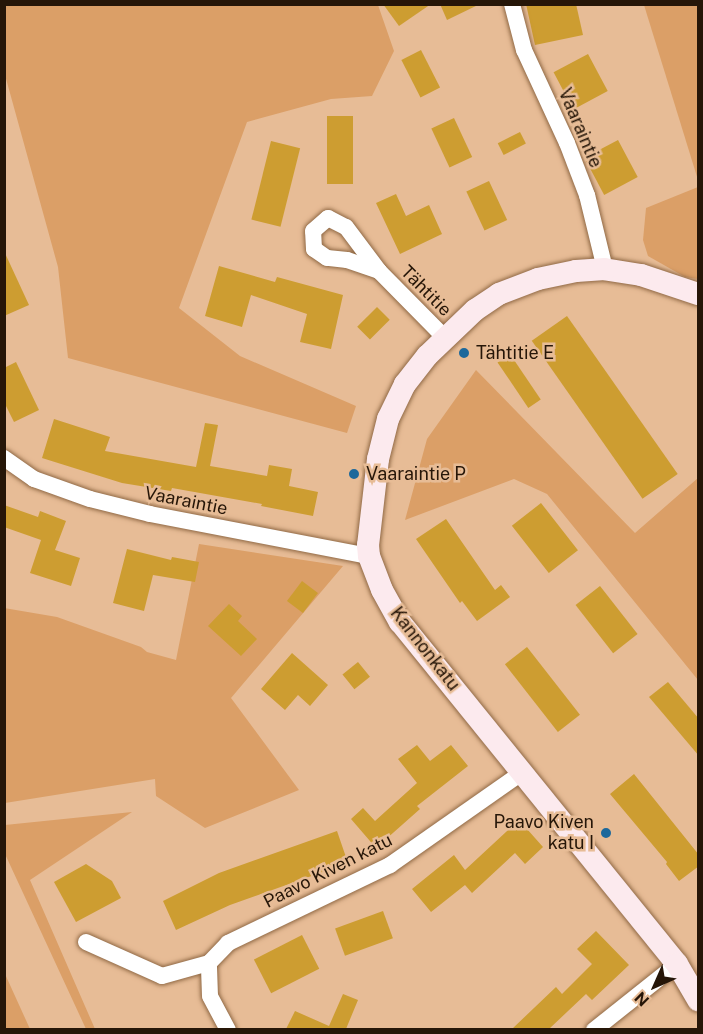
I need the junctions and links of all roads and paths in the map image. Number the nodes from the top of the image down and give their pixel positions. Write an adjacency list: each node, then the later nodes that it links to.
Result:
1 (512, 4): 2 (street, Vaaraintie)
2 (605, 269): 4 (street, Kannonkatu); 5 (street, Kannonkatu)
3 (379, 272): 5 (street, Tähtitie)
4 (699, 294)
5 (445, 338): 7 (street, Kannonkatu)
6 (4, 458): 7 (street, Vaaraintie)
7 (369, 556): 8 (street, Kannonkatu)
8 (523, 772): 10 (street, Paavo Kiven katu); 11 (street, Kannonkatu)
9 (86, 942): 10 (street)
10 (209, 963): 13 (street)
11 (677, 964): 12 (street, Kannonkatu); 14 (street)
12 (699, 1000)
13 (228, 1029)
14 (594, 1029)

